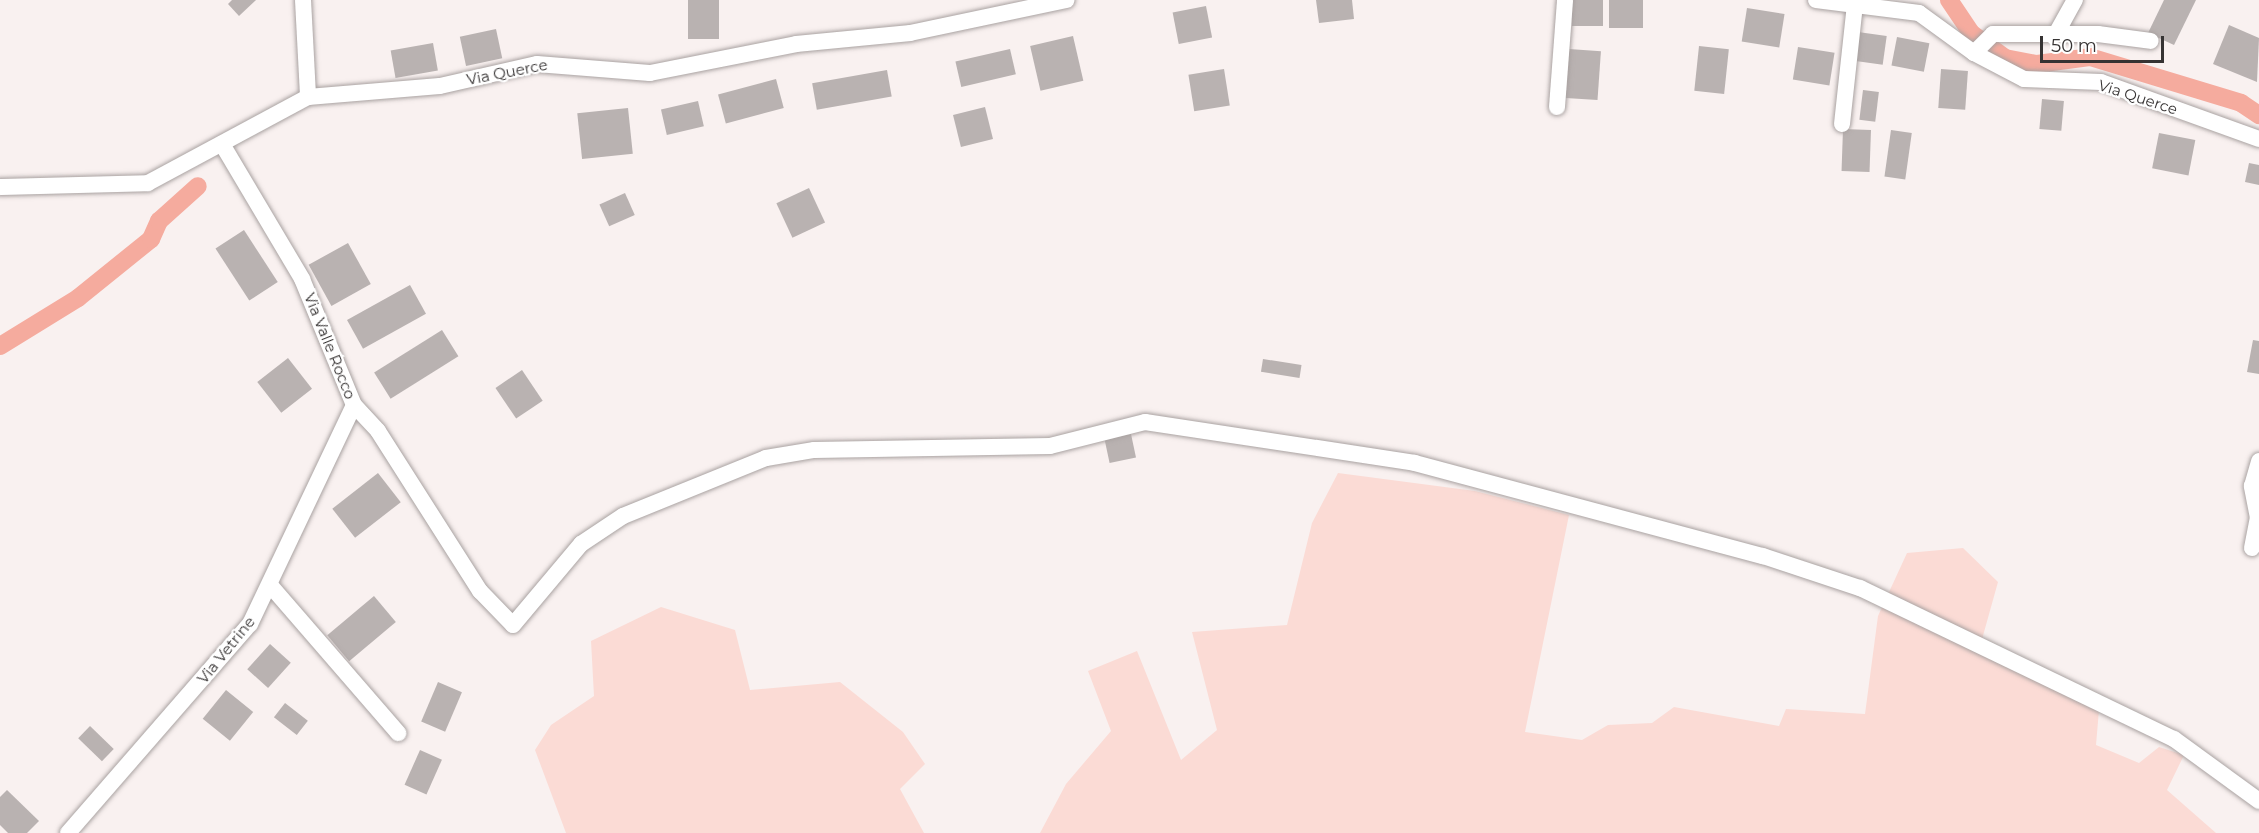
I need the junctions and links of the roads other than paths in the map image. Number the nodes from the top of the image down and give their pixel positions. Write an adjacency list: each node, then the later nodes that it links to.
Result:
1 (303, 0): 10 (street)
2 (1565, 0): 11 (street)
3 (1816, 0): 6 (street, Via Querce)
4 (2075, 0): 7 (street)
5 (1061, 1): 10 (street, Via Querce)
6 (1855, 5): 9 (street, Via Querce); 12 (street)
7 (2056, 34): 8 (street); 9 (street)
8 (2151, 40)
9 (1976, 49): 13 (street, Via Querce)
10 (308, 96): 14 (street, Via Querce)
11 (1557, 107)
12 (1842, 124)
13 (2259, 139)
14 (222, 144): 15 (street, Via Querce); 16 (street, Via Valle Rocco)
15 (0, 187)
16 (354, 405): 19 (street, Via Vetrine); 21 (street, Via Valle Rocco)
17 (2259, 462): 18 (street)
18 (2252, 548)
19 (270, 585): 20 (street); 22 (street, Via Vetrine)
20 (398, 733)
21 (2259, 801)
22 (68, 833)

